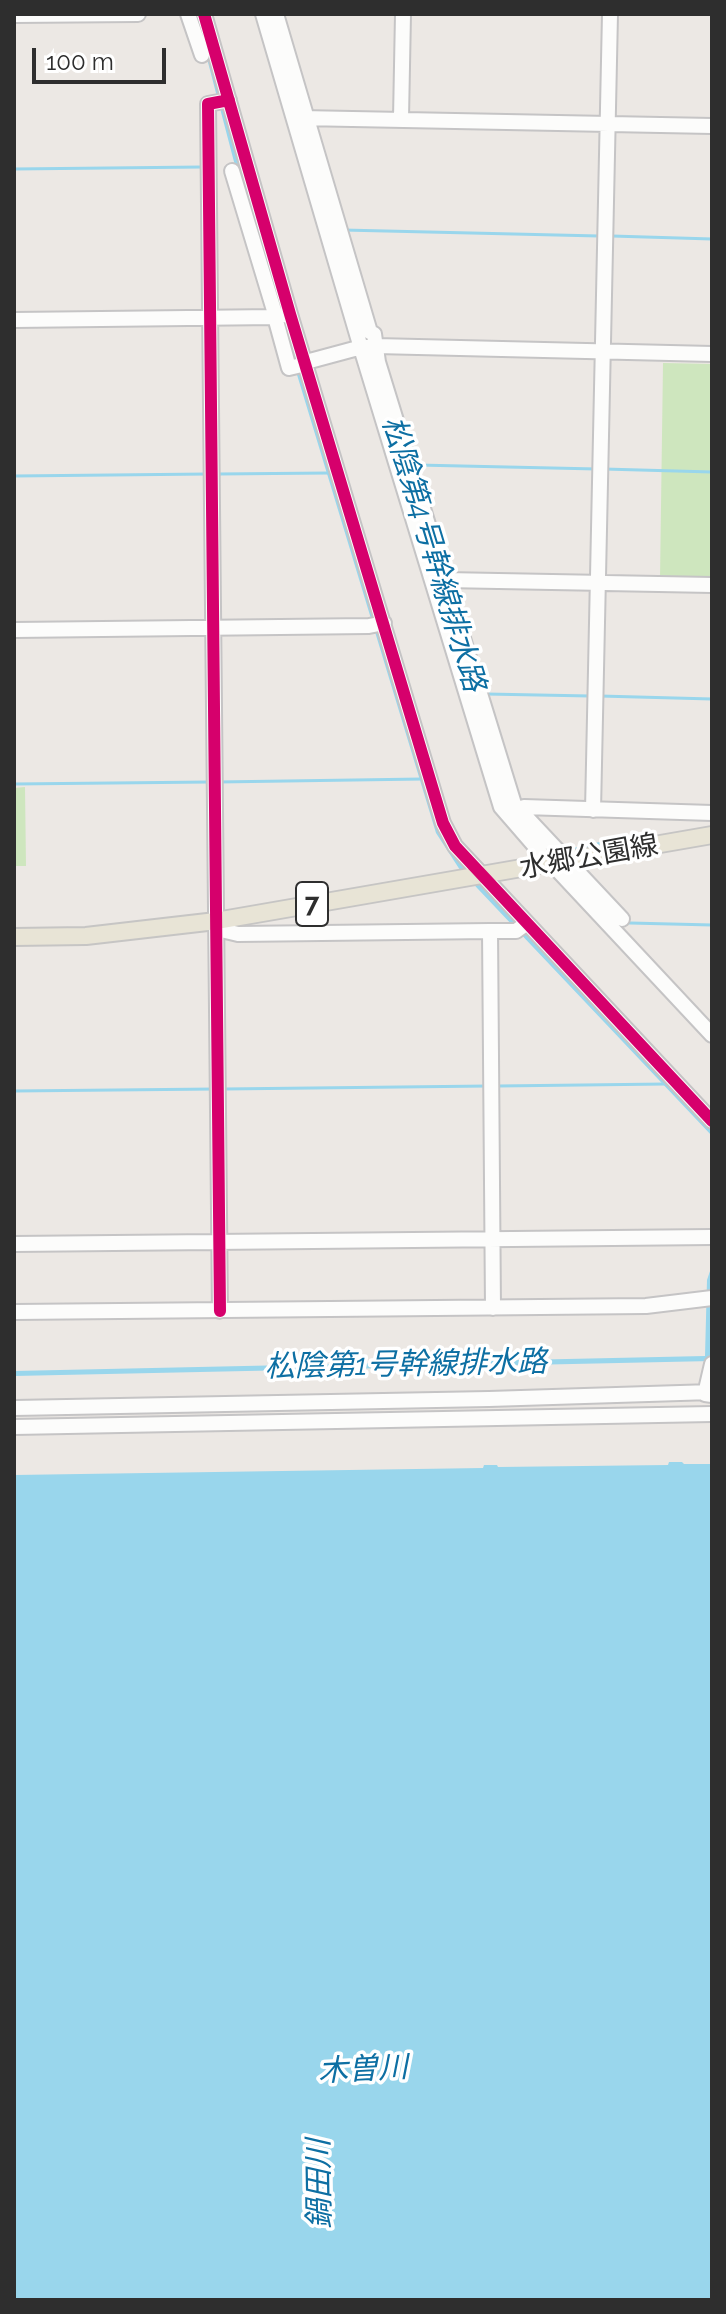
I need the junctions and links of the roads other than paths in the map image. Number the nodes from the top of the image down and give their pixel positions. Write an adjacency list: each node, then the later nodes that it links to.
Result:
1 (138, 14): 8 (street)
2 (188, 14): 9 (street)
3 (204, 14): 10 (street)
4 (263, 14): 12 (street)
5 (276, 14): 12 (street)
6 (403, 14): 11 (street)
7 (610, 14): 13 (street)
8 (14, 15)
9 (202, 55)
10 (223, 102): 15 (street); 16 (street)
11 (401, 118): 12 (street); 13 (street)
12 (300, 119): 18 (street)
13 (607, 123): 14 (street); 19 (street)
14 (712, 126)
15 (281, 316): 16 (street); 21 (street)
16 (209, 318): 17 (street); 26 (street)
17 (14, 320)
18 (368, 347): 19 (street); 21 (street); 22 (street)
19 (602, 351): 20 (street); 23 (street)
20 (712, 354)
21 (302, 364): 25 (street)
22 (439, 582): 23 (street); 29 (street)
23 (597, 582): 24 (street); 28 (street)
24 (712, 585)
25 (379, 624): 26 (street); 33 (street)
26 (213, 627): 27 (street); 35 (street)
27 (14, 630)
28 (593, 810): 29 (street); 30 (street)
29 (513, 812): 32 (street); 32 (street)
30 (712, 813)
31 (712, 835): 32 (main road, 水郷公園線 / 7)
32 (557, 863): 33 (main road, 水郷公園線 / 7); 34 (street); 41 (street)
33 (476, 877): 35 (main road, 水郷公園線 / 7); 36 (street)
34 (622, 919)
35 (216, 925): 38 (street); 39 (main road, 水郷公園線 / 7); 45 (street)
36 (522, 926): 38 (street); 42 (street)
37 (14, 928): 39 (main road, 水郷公園線 / 7)
38 (490, 931): 44 (street)
39 (86, 936): 40 (main road, 水郷公園線 / 7)
40 (14, 937)
41 (712, 1035)
42 (712, 1121)
43 (712, 1237): 44 (street)
44 (493, 1239): 45 (street); 48 (street)
45 (219, 1242): 46 (street); 49 (street)
46 (14, 1244)
47 (708, 1299): 48 (street)
48 (493, 1308): 49 (street)
49 (220, 1311): 50 (street)
50 (14, 1312)
51 (712, 1364): 52 (street)
52 (710, 1394): 53 (street)
53 (14, 1408)
54 (712, 1414): 55 (street)
55 (14, 1427)

